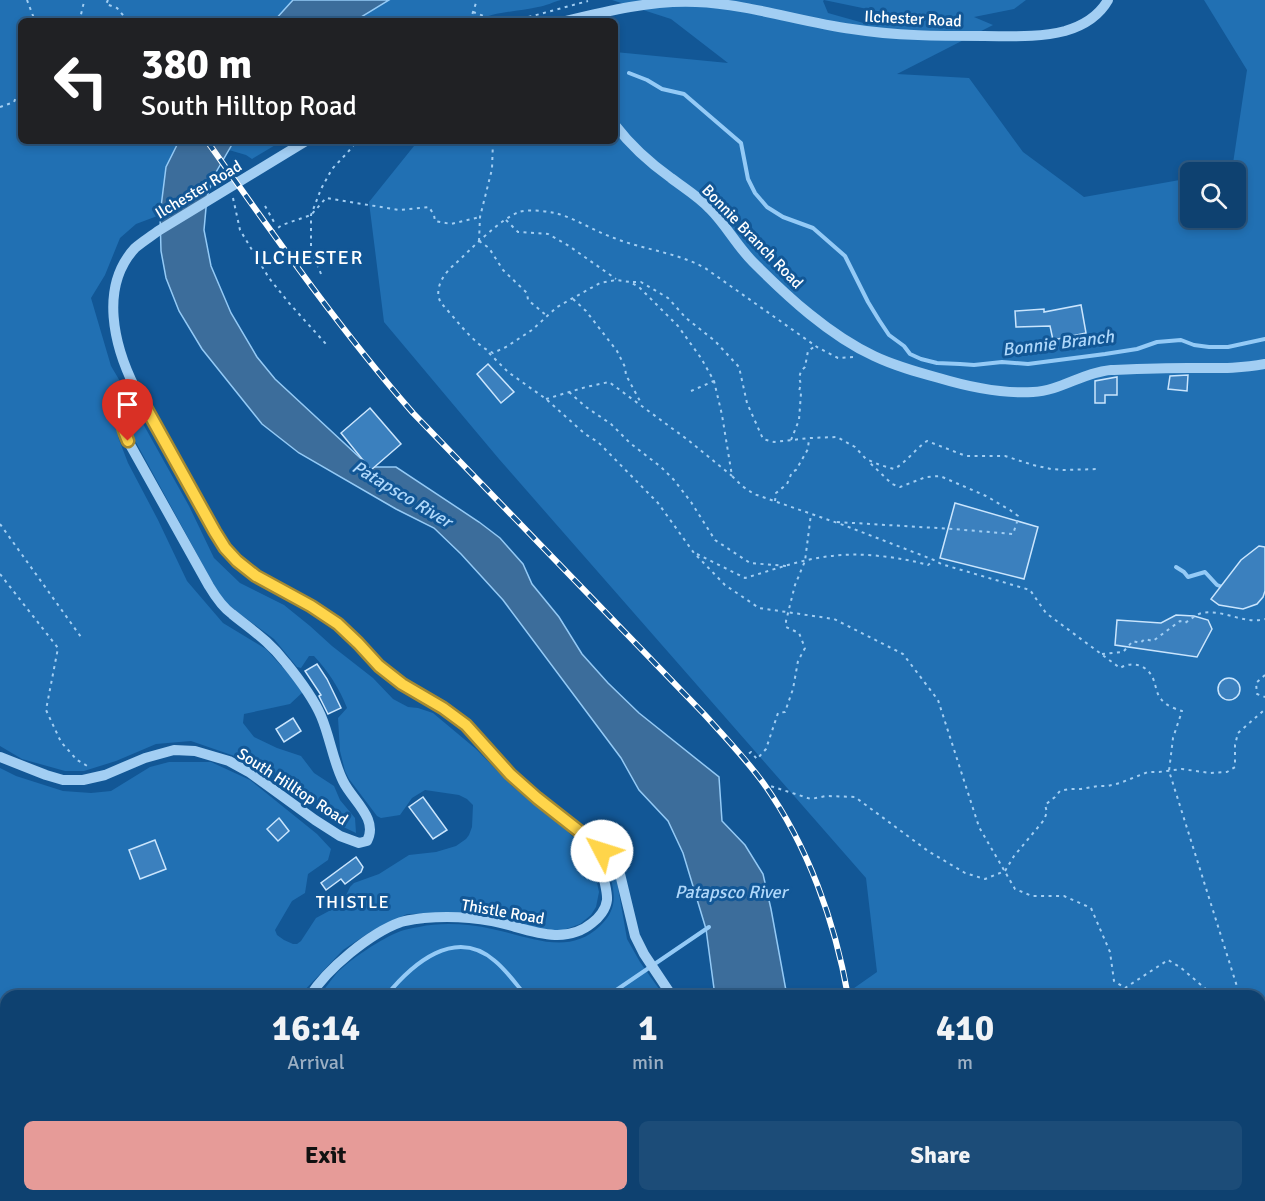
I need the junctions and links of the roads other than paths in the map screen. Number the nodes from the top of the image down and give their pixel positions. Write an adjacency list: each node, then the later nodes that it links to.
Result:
1 (1108, 0): 2 (street, Ilchester Road)
2 (581, 18)
3 (618, 128): 5 (street, Bonnie Branch Road)
4 (301, 144): 6 (street, Ilchester Road)
5 (1265, 364)
6 (135, 388): 7 (street, South Hilltop Road); 8 (street)
7 (0, 757)
8 (593, 842): 9 (street, Thistle Road); 10 (street)
9 (315, 990)
10 (668, 990)

